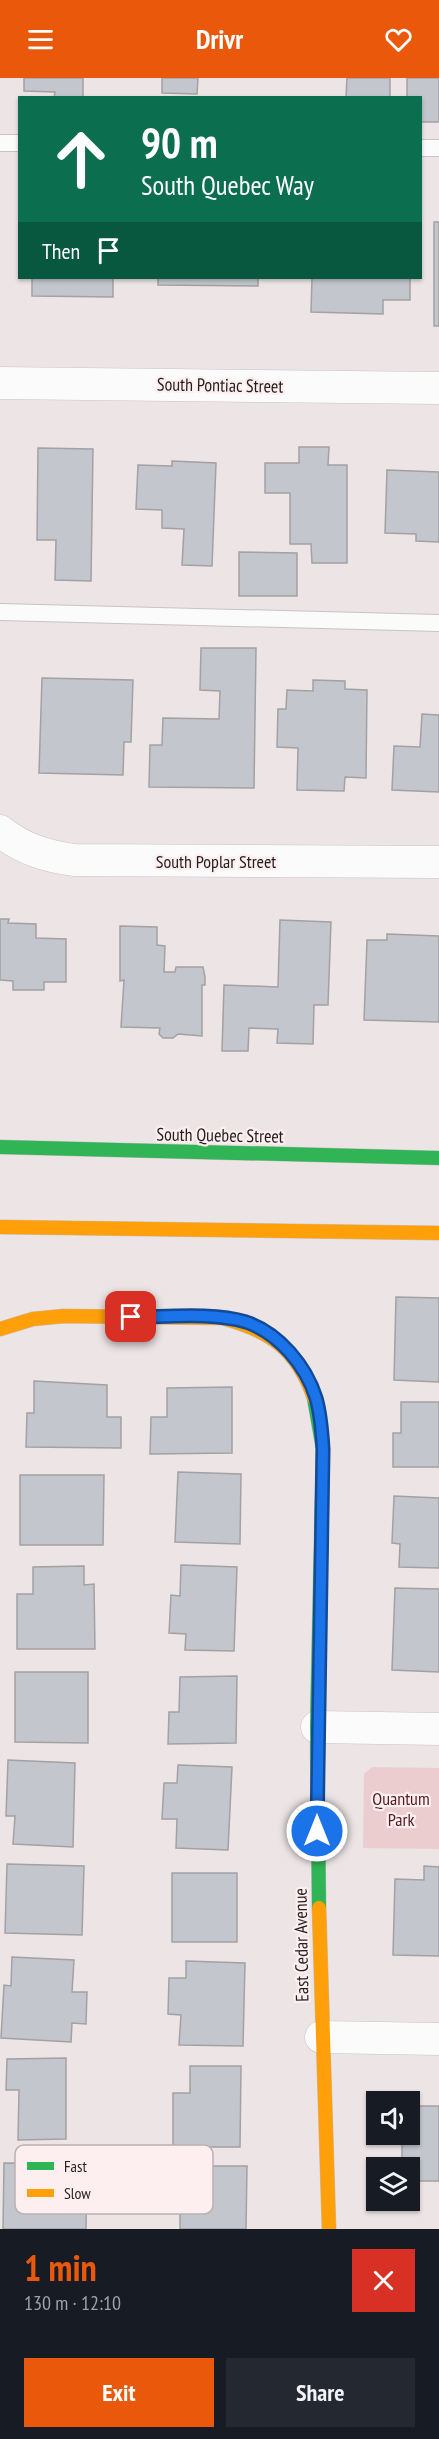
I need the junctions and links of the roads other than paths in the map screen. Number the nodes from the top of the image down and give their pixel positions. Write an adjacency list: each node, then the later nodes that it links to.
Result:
1 (0, 142): 2 (lane)
2 (18, 143)
3 (422, 148): 4 (lane)
4 (439, 148)
5 (0, 382): 6 (street, South Pontiac Street)
6 (439, 388)
7 (0, 612): 8 (lane)
8 (439, 623)
9 (0, 831): 10 (street, South Poplar Street)
10 (439, 862)
11 (0, 1148): 12 (street, South Quebec Street)
12 (439, 1158)
13 (0, 1227): 14 (street)
14 (439, 1233)
15 (0, 1329): 16 (street, East Cedar Avenue)
16 (317, 1727): 17 (street); 18 (street, East Cedar Avenue)
17 (439, 1729)
18 (321, 2037): 19 (street); 20 (street, East Cedar Avenue)
19 (439, 2039)
20 (329, 2229)

